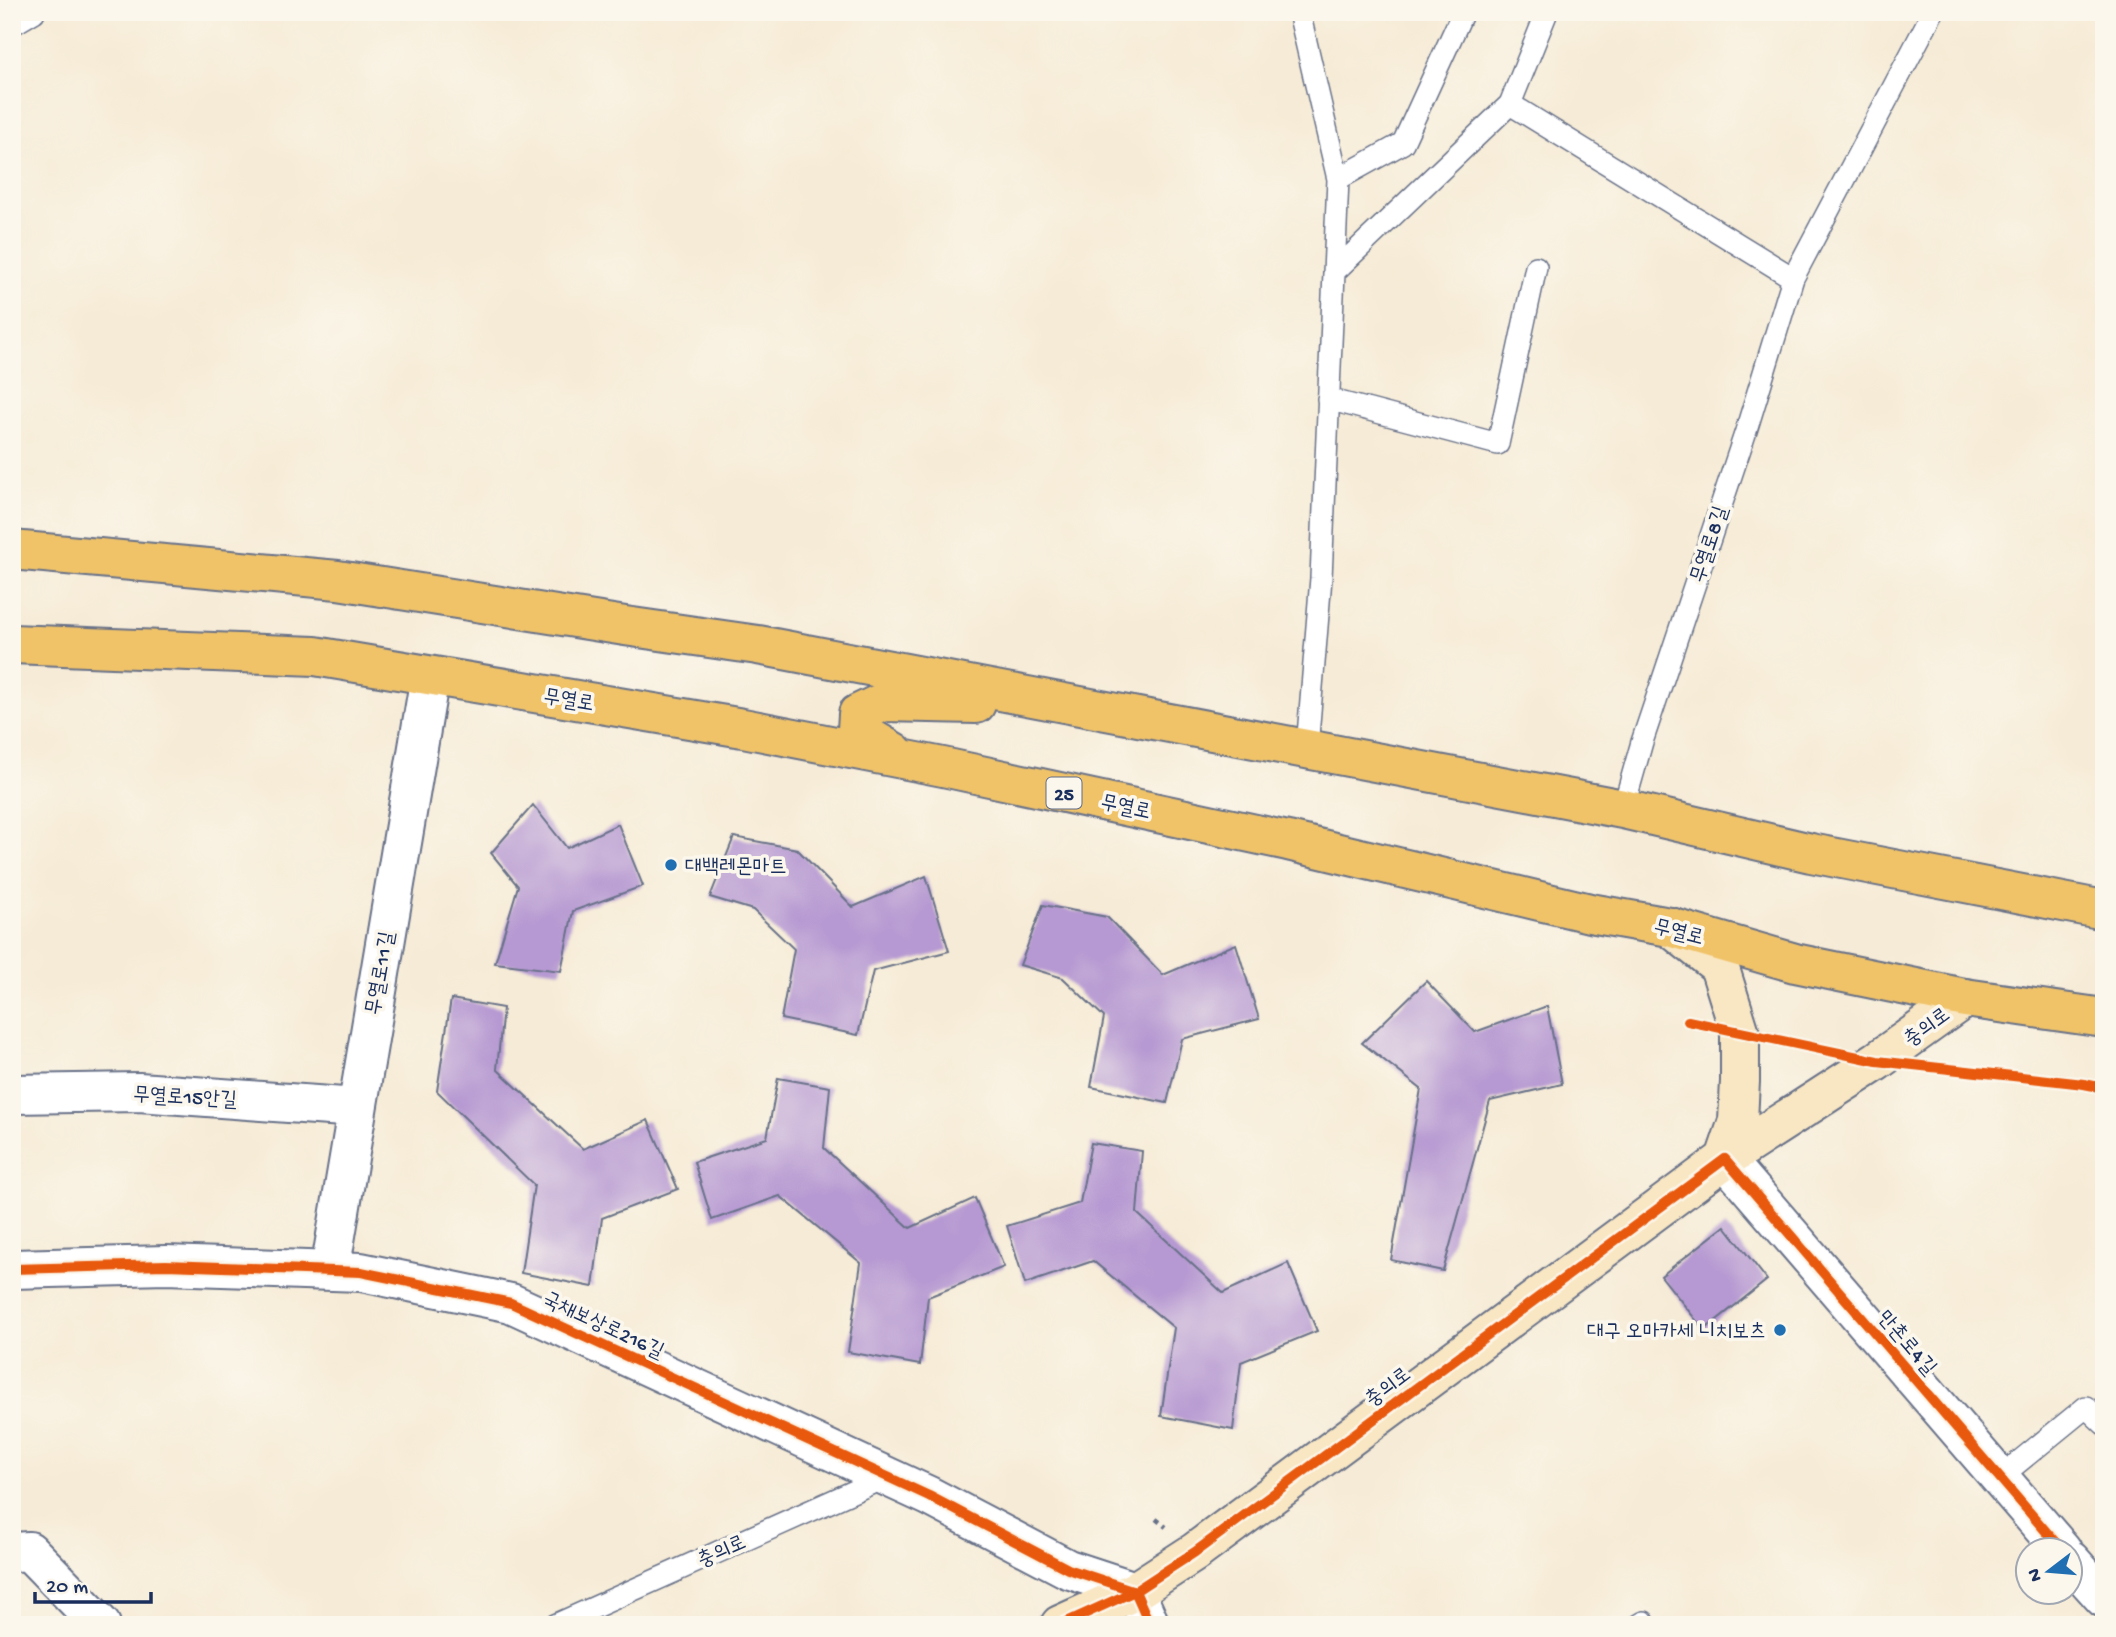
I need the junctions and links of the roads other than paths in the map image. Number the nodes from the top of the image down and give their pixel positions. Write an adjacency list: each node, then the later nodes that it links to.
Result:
1 (34, 12): 6 (lane)
2 (1298, 12): 8 (lane)
3 (1463, 12): 8 (lane)
4 (1547, 12): 7 (lane)
5 (1933, 12): 11 (lane, 무열로8길)
6 (12, 25)
7 (1510, 104): 10 (lane); 11 (lane)
8 (1338, 179): 10 (lane)
9 (1536, 267): 12 (lane)
10 (1334, 272): 12 (lane)
11 (1793, 278): 19 (lane, 무열로8길)
12 (1328, 399): 17 (lane)
13 (12, 550): 16 (main road)
14 (12, 644): 15 (main road, 무열로 / 25)
15 (430, 676): 18 (main road, 무열로 / 25); 25 (street, 무열로11길)
16 (1030, 695): 17 (main road); 18 (main road)
17 (1307, 748): 19 (main road)
18 (905, 759): 21 (main road, 무열로 / 25)
19 (1623, 809): 20 (main road)
20 (2104, 910)
21 (1670, 927): 22 (main road, 무열로 / 25); 26 (street)
22 (1965, 998): 23 (main road, 무열로 / 25); 26 (street, 충의로)
23 (2104, 1018)
24 (12, 1094): 25 (street, 무열로15안길)
25 (357, 1108): 28 (street, 무열로11길)
26 (1726, 1159): 31 (street, 만촌로4길); 36 (street, 충의로)
27 (12, 1269): 28 (street, 국채보상로216길)
28 (330, 1270): 30 (street, 국채보상로216길)
29 (2104, 1424): 31 (lane)
30 (888, 1476): 36 (street, 국채보상로216길); 38 (lane, 충의로)
31 (1999, 1478): 32 (street, 만촌로4길)
32 (2050, 1536)
33 (12, 1552): 37 (street)
34 (2084, 1576): 35 (street)
35 (2104, 1598)
36 (1143, 1608): 39 (street, 충의로)
37 (101, 1625)
38 (555, 1625)
39 (1060, 1625)

